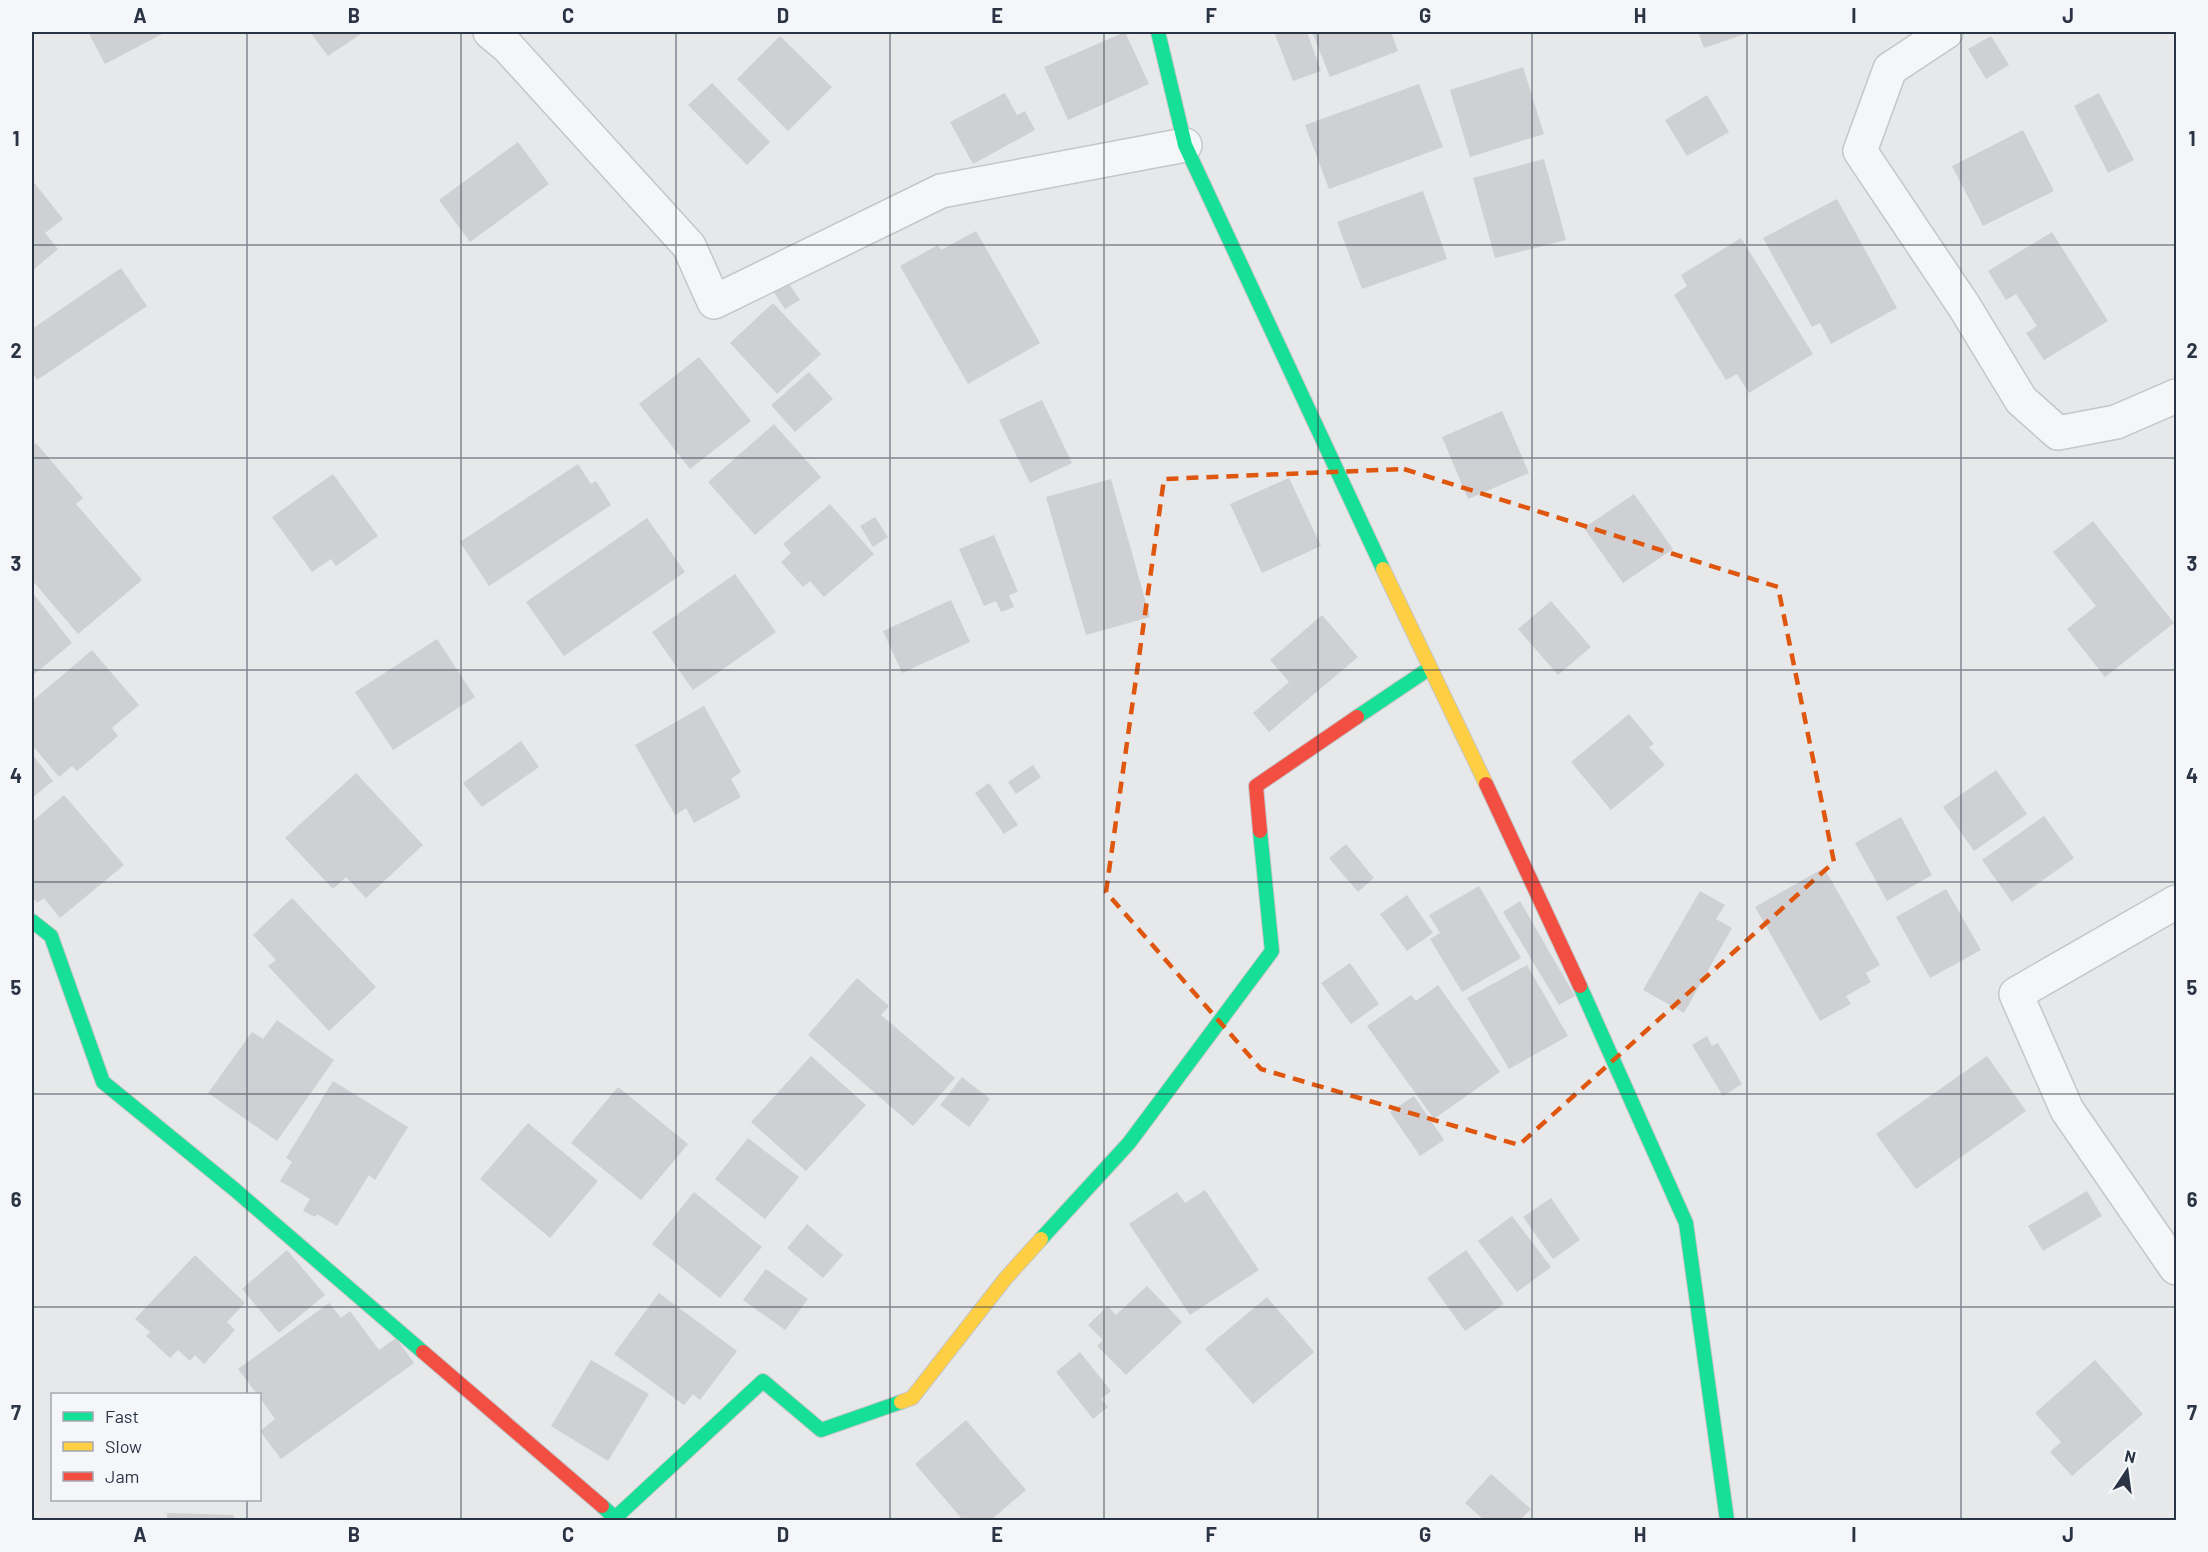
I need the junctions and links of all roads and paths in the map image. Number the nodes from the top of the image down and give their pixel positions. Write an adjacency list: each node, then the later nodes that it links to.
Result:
1 (490, 32): 4 (street)
2 (1158, 32): 4 (street)
3 (1946, 32): 5 (street)
4 (1185, 145): 6 (street)
5 (2176, 396)
6 (1430, 668): 8 (street); 10 (street)
7 (2176, 902): 9 (street)
8 (32, 921)
9 (2176, 1268)
10 (1727, 1521)

